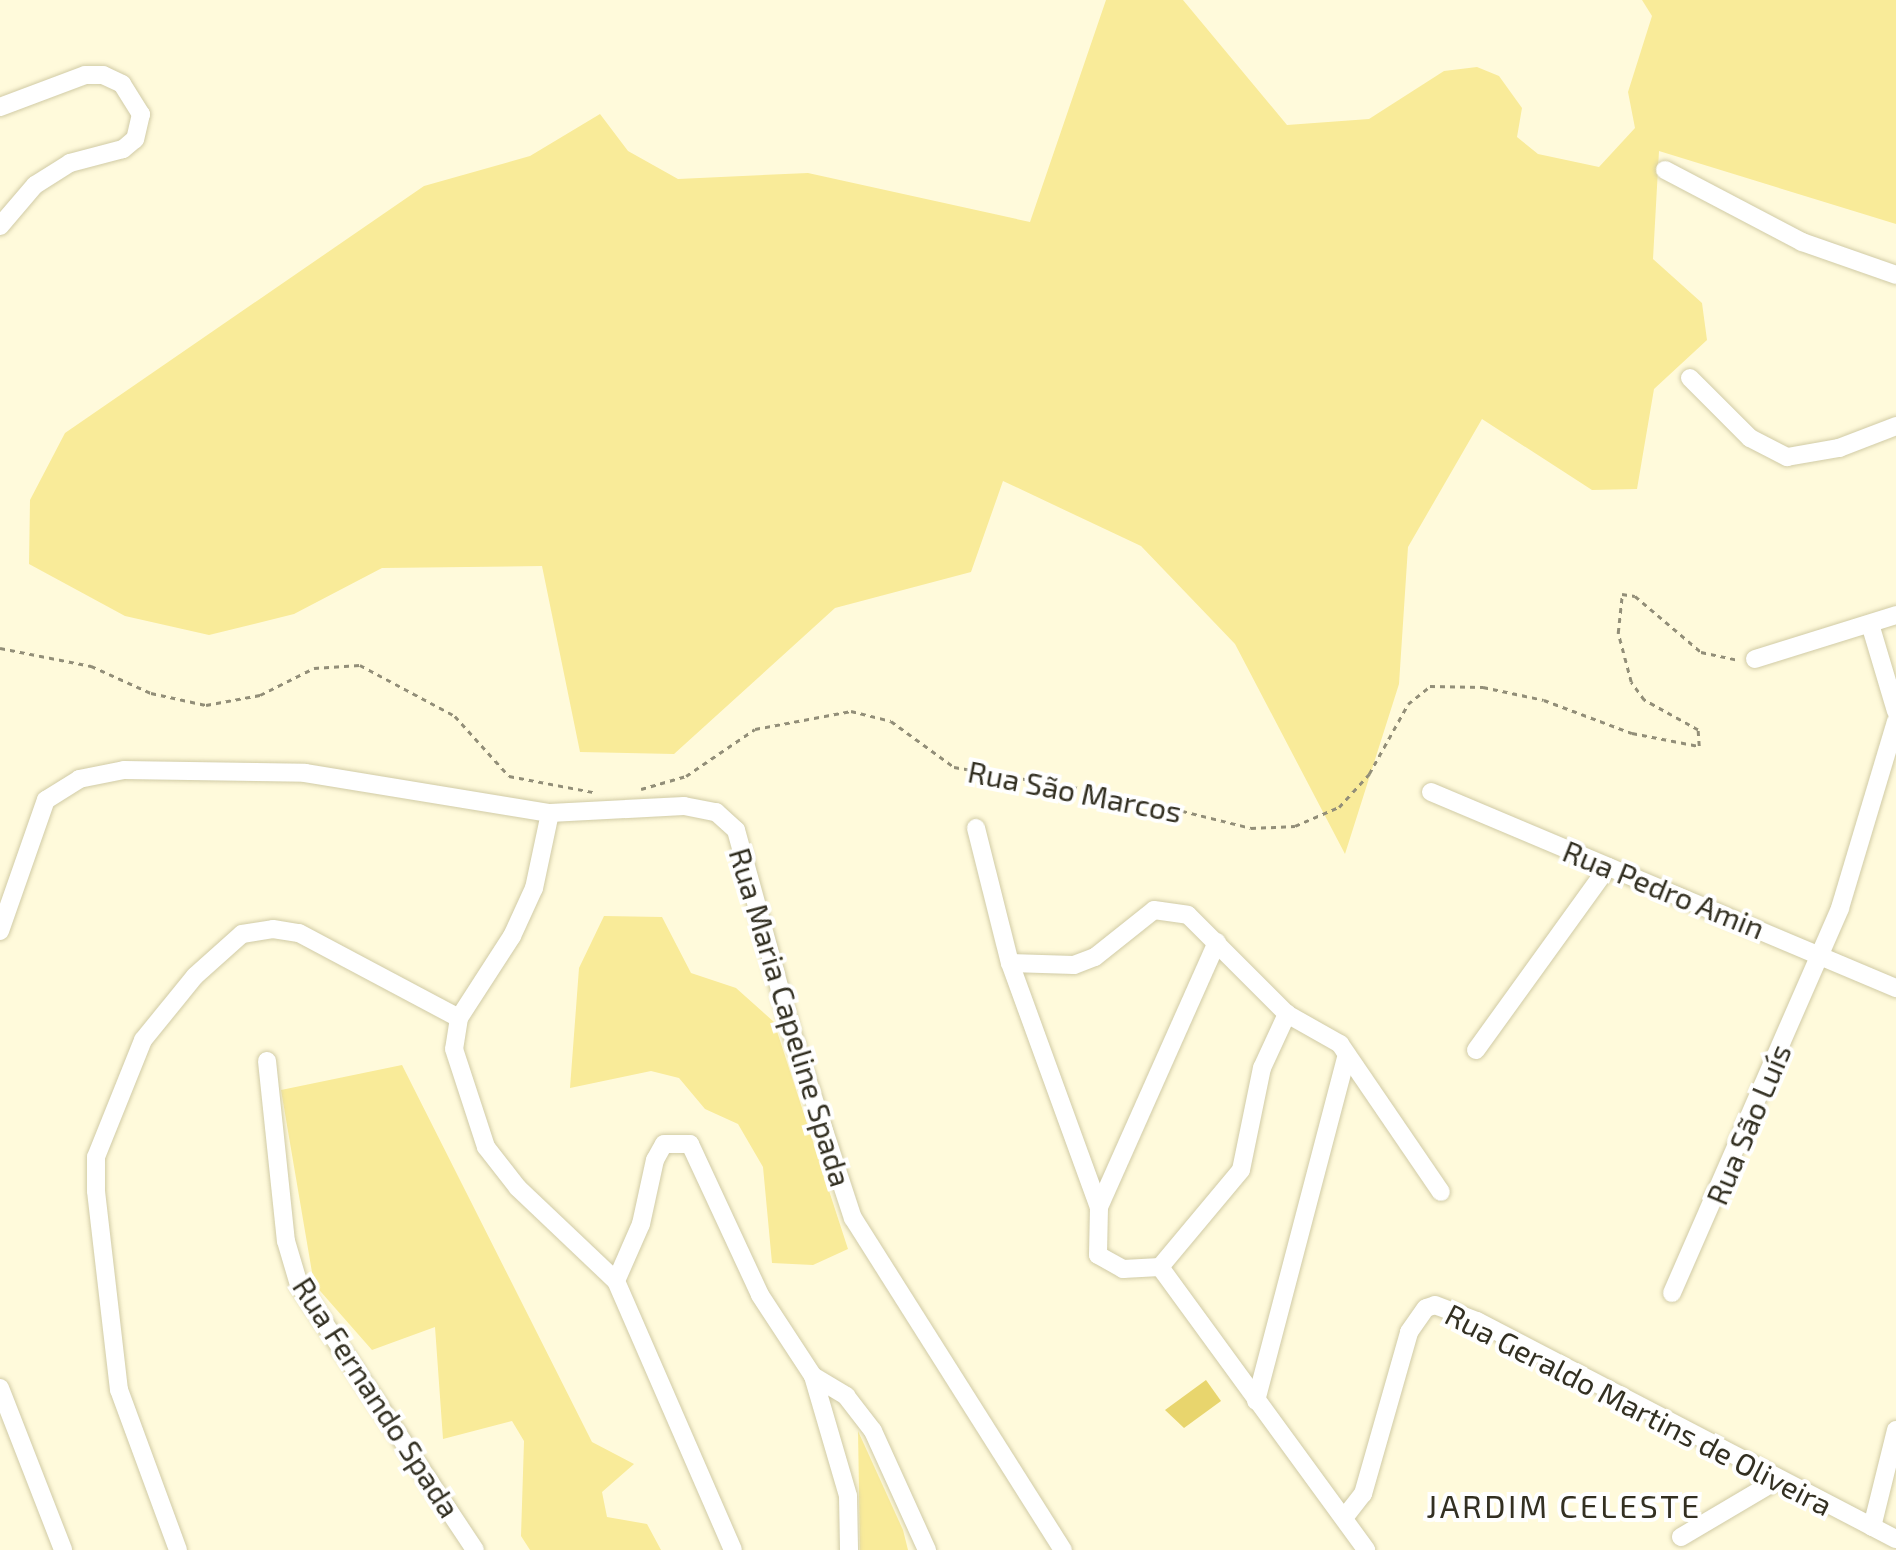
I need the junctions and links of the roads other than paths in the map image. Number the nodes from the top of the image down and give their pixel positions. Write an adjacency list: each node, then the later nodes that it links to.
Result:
1 (0, 107): 3 (street)
2 (1664, 170): 4 (street)
3 (0, 226)
4 (1896, 275)
5 (1690, 378): 6 (street)
6 (1896, 426)
7 (1896, 616): 8 (street)
8 (1870, 624): 9 (street); 10 (street)
9 (1755, 659)
10 (1896, 711)
11 (1896, 720): 18 (street, Rua São Luís)
12 (1431, 792): 15 (street, Rua Pedro Amin)
13 (550, 813): 16 (street, Rua Maria Capeline Spada); 22 (street); 46 (street, Rua Maria Capeline Spada)
14 (976, 828): 19 (street)
15 (1608, 867): 18 (street, Rua Pedro Amin); 23 (street)
16 (0, 931)
17 (1217, 942): 19 (street); 21 (street); 27 (street)
18 (1819, 953): 20 (street, Rua Pedro Amin); 30 (street, Rua São Luís)
19 (1010, 963): 27 (street)
20 (1896, 988)
21 (1287, 1014): 24 (street); 28 (street)
22 (458, 1018): 29 (street); 41 (street)
23 (1476, 1050)
24 (1346, 1057): 26 (street); 33 (street)
25 (268, 1061): 42 (street, Rua Fernando Spada)
26 (1441, 1192)
27 (1099, 1207): 28 (street)
28 (1160, 1267): 33 (street)
29 (616, 1281): 31 (street); 43 (street)
30 (1672, 1292)
31 (813, 1376): 44 (street); 45 (street)
32 (0, 1388): 40 (street)
33 (1256, 1400): 36 (street)
34 (1896, 1430): 37 (street)
35 (1779, 1479): 36 (street, Rua Geraldo Martins de Oliveira); 37 (street, Rua Geraldo Martins de Oliveira); 38 (street)
36 (1344, 1518): 47 (street)
37 (1872, 1526): 39 (street, Rua Geraldo Martins de Oliveira)
38 (1682, 1537)
39 (1896, 1540)
40 (63, 1550)
41 (178, 1550)
42 (475, 1550)
43 (733, 1550)
44 (850, 1550)
45 (926, 1550)
46 (1064, 1550)
47 (1366, 1550)

